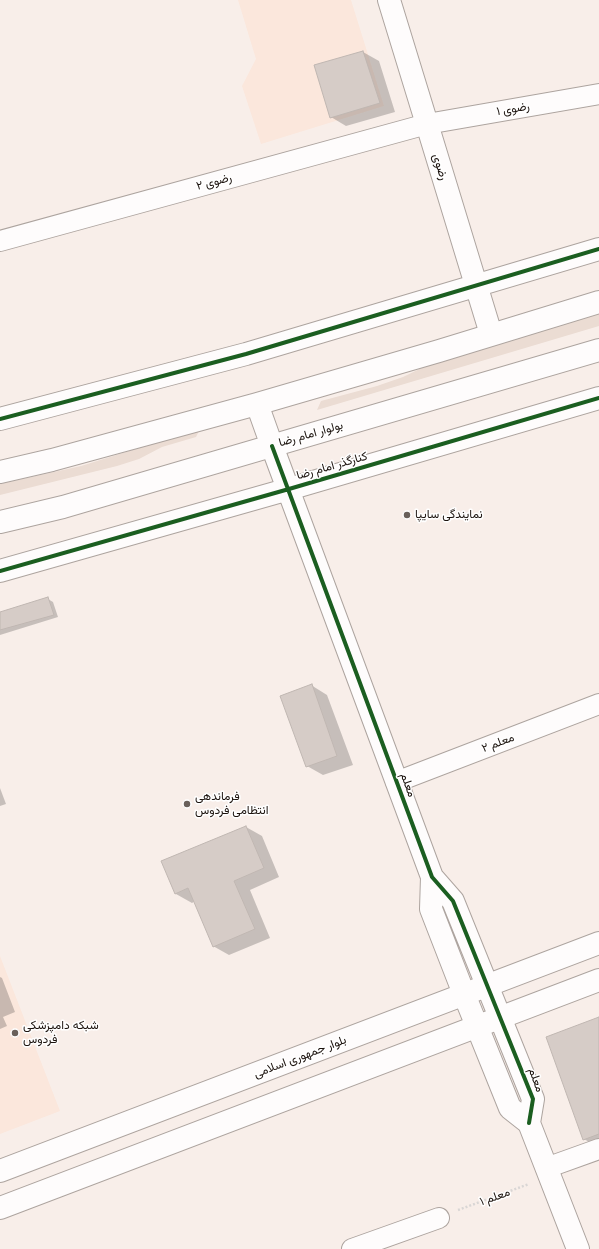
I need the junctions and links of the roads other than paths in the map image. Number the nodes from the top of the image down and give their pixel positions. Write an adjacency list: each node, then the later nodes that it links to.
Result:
1 (389, 0): 3 (street, رضوی)
2 (599, 94): 3 (street, رضوی ۱)
3 (428, 124): 4 (street, رضوی ۲); 6 (street, رضوی)
4 (0, 241)
5 (599, 249): 6 (street)
6 (476, 286): 8 (street, رضوی); 12 (street)
7 (599, 302): 8 (street)
8 (491, 334): 11 (street)
9 (599, 350): 13 (street, بولوار امام رضا)
10 (599, 398): 15 (street, کنارگذر امام رضا)
11 (258, 404): 13 (street, معلم); 14 (street)
12 (0, 419)
13 (272, 446): 15 (street, معلم); 16 (street, بولوار امام رضا)
14 (0, 472)
15 (289, 489): 17 (street, کنارگذر امام رضا); 19 (street, معلم)
16 (0, 522)
17 (0, 571)
18 (599, 704): 19 (street, معلم ۲)
19 (396, 782): 20 (street, معلم)
20 (432, 877): 23 (street, معلم); 24 (street, معلم)
21 (599, 943): 23 (street, بلوار جمهوری اسلامی)
22 (599, 980): 25 (street)
23 (488, 985): 24 (street, بلوار جمهوری اسلامی); 25 (street, معلم)
24 (464, 994): 26 (street, معلم); 29 (street, بلوار جمهوری اسلامی)
25 (500, 1018): 26 (street); 27 (street, معلم)
26 (477, 1026): 27 (street, معلم); 31 (street)
27 (529, 1123): 30 (street)
28 (599, 1149): 30 (street)
29 (0, 1171)
30 (548, 1172): 34 (street)
31 (0, 1208)
32 (439, 1218): 33 (street)
33 (352, 1249)
34 (578, 1249)

